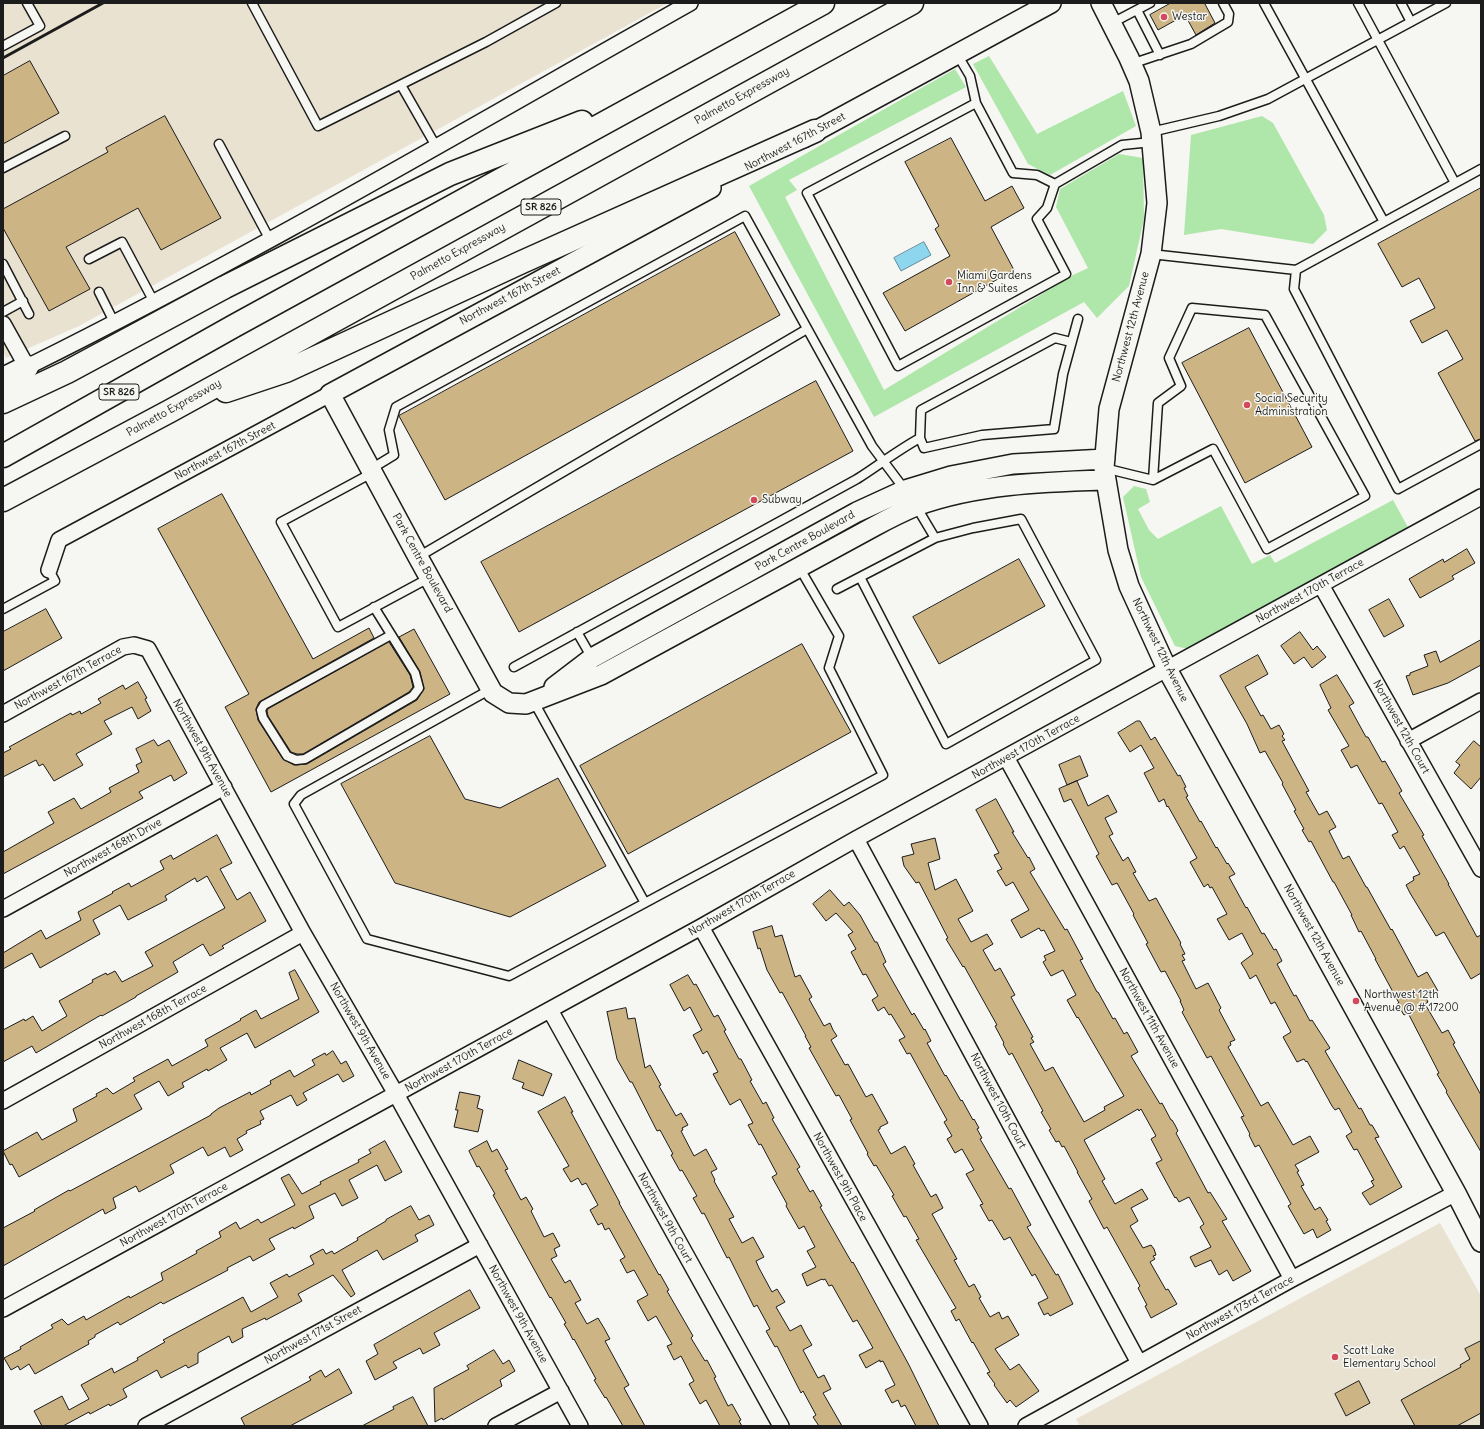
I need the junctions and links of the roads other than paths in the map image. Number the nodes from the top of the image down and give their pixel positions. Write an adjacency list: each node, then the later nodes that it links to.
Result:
1 (27, 3): 19 (lane)
2 (252, 3): 24 (lane)
3 (556, 3): 24 (lane)
4 (690, 3): 31 (street)
5 (823, 3): 25 (highway, SR 826)
6 (912, 3): 56 (highway, Palmetto Expressway / SR 826)
7 (1051, 3): 20 (street, Northwest 167th Street)
8 (1101, 3): 17 (street, Northwest 12th Avenue)
9 (1150, 3): 15 (lane)
10 (1223, 3): 21 (lane)
11 (1264, 3): 23 (lane)
12 (1358, 3): 18 (lane)
13 (1401, 3): 16 (lane)
14 (1446, 3): 16 (lane)
15 (1137, 10): 17 (lane); 21 (lane)
16 (1411, 22): 18 (lane)
17 (1112, 23): 22 (street, Northwest 12th Avenue)
18 (1378, 40): 23 (lane); 34 (lane)
19 (3, 46)
20 (957, 54): 26 (lane); 27 (street, Northwest 167th Street)
21 (1160, 54): 22 (lane)
22 (1132, 64): 29 (street, Northwest 12th Avenue)
23 (1306, 78): 29 (lane); 36 (lane)
24 (401, 85): 31 (lane)
25 (667, 89): 55 (highway); 59 (highway, SR 826)
26 (976, 103): 35 (lane); 35 (lane)
27 (815, 131): 54 (street, Northwest 167th Street); 56 (highway)
28 (65, 136): 32 (lane)
29 (1152, 137): 35 (lane); 38 (street, Northwest 12th Avenue)
30 (219, 144): 37 (lane)
31 (437, 148): 37 (street)
32 (3, 168)
33 (1481, 169): 34 (lane)
34 (1456, 183): 36 (lane)
35 (1055, 184)
36 (1384, 222): 41 (lane)
37 (270, 240): 44 (street)
38 (1151, 254): 41 (lane); 61 (street, Northwest 12th Avenue)
39 (89, 259): 44 (lane)
40 (3, 264): 43 (lane)
41 (1296, 270): 58 (lane)
42 (99, 292): 49 (lane)
43 (23, 301): 45 (lane); 46 (lane)
44 (154, 302): 49 (street)
45 (3, 312)
46 (29, 314)
47 (1078, 319): 51 (lane)
48 (3, 324): 52 (street)
49 (115, 324): 52 (street)
50 (807, 329): 60 (lane); 62 (lane); 70 (lane)
51 (1071, 342): 57 (lane); 57 (lane)
52 (27, 367): 53 (highway)
53 (3, 379)
54 (330, 394): 62 (street, Park Centre Boulevard); 72 (street, Northwest 167th Street)
55 (3, 402)
56 (170, 411): 66 (highway, Palmetto Expressway / SR 826)
57 (920, 438): 60 (lane)
58 (1481, 444)
59 (3, 456)
60 (884, 462): 64 (lane); 79 (lane)
61 (1104, 469): 63 (lane); 64 (street, Park Centre Boulevard); 67 (street, Park Centre Boulevard); 84 (street, Northwest 12th Avenue)
62 (372, 471): 70 (street, Park Centre Boulevard); 77 (lane)
63 (1154, 480): 63 (lane)
64 (905, 490): 67 (street); 69 (street, Park Centre Boulevard)
65 (1481, 497): 75 (street, Northwest 170th Terrace)
66 (3, 500)
67 (916, 506): 68 (lane); 71 (street, Park Centre Boulevard)
68 (935, 538): 73 (lane); 73 (lane)
69 (789, 550): 71 (street); 82 (street, Park Centre Boulevard)
70 (418, 557): 74 (street, Park Centre Boulevard)
71 (799, 567): 85 (street, Park Centre Boulevard); 95 (lane)
72 (49, 570): 78 (lane, Northwest 167th Street)
73 (860, 577): 76 (lane)
74 (429, 578): 77 (lane); 86 (street, Park Centre Boulevard)
75 (1321, 585): 84 (street, Northwest 170th Terrace); 90 (street, Northwest 12th Court)
76 (836, 589)
77 (374, 607): 80 (lane)
78 (3, 609)
79 (578, 632): 82 (lane); 83 (lane)
80 (391, 635): 80 (lane)
81 (134, 645): 89 (street, Northwest 167th Terrace); 92 (street, Northwest 9th Avenue)
82 (592, 658): 85 (street); 88 (street, Park Centre Boulevard)
83 (514, 666)
84 (1168, 669): 91 (street, Northwest 170th Terrace); 102 (street, Northwest 12th Avenue)
85 (601, 675): 88 (street, Park Centre Boulevard)
86 (491, 689): 88 (street, Park Centre Boulevard); 95 (lane)
87 (1481, 701): 90 (street)
88 (534, 702): 95 (lane)
89 (3, 714)
90 (1408, 741): 94 (street, Northwest 12th Court)
91 (1006, 757): 93 (street, Northwest 170th Terrace); 105 (street, Northwest 11th Avenue)
92 (224, 787): 96 (street, Northwest 168th Drive); 98 (street, Northwest 9th Avenue)
93 (856, 838): 97 (street, Northwest 170th Terrace); 107 (street, Northwest 10th Court)
94 (1481, 870)
95 (645, 903)
96 (3, 909)
97 (701, 928): 99 (street, Northwest 170th Terrace); 113 (street, Northwest 9th Place)
98 (303, 932): 100 (street, Northwest 9th Avenue); 101 (street, Northwest 168th Terrace)
99 (550, 1010): 100 (street, Northwest 170th Terrace); 112 (street, Northwest 9th Court)
100 (396, 1094): 104 (street, Northwest 9th Avenue); 106 (street, Northwest 170th Terrace)
101 (3, 1101)
102 (1456, 1193): 103 (street, Northwest 12th Avenue); 105 (street, Northwest 173rd Terrace)
103 (1481, 1242)
104 (480, 1245): 108 (street, Northwest 9th Avenue); 109 (street, Northwest 171st Street)
105 (1292, 1279): 107 (street, Northwest 173rd Terrace)
106 (3, 1309)
107 (1139, 1363): 114 (street, Northwest 173rd Terrace)
108 (561, 1391): 110 (street); 111 (street, Northwest 9th Avenue)
109 (146, 1426)
110 (496, 1426)
111 (580, 1426)
112 (781, 1426)
113 (980, 1426)
114 (1026, 1426)

